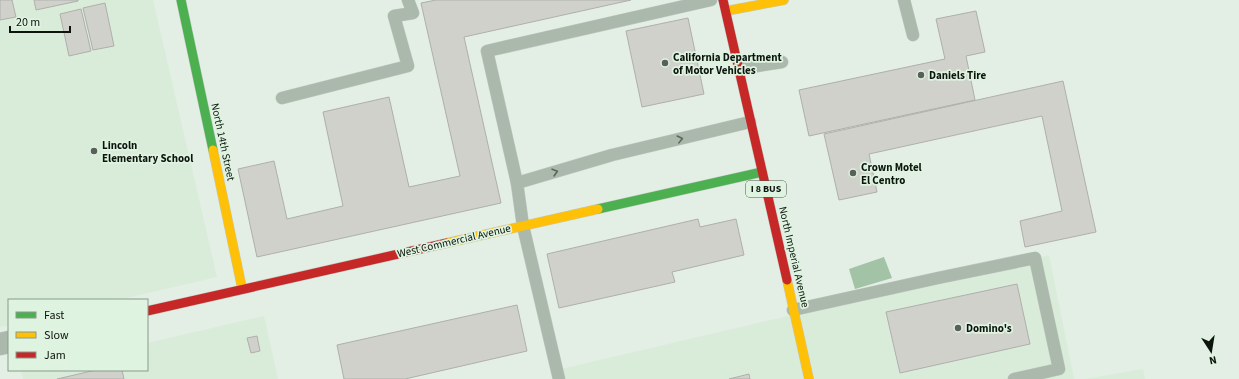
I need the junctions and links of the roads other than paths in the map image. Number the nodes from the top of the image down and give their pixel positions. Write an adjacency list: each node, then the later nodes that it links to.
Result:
1 (181, 0): 16 (main road, North 14th Street)
2 (408, 0): 11 (lane)
3 (711, 0): 14 (lane)
4 (723, 0): 7 (main road, North Imperial Avenue / I 8 BUS)
5 (784, 0): 7 (main road)
6 (904, 0): 8 (lane)
7 (726, 11): 10 (main road, North Imperial Avenue / I 8 BUS)
8 (913, 35)
9 (782, 62): 10 (lane)
10 (739, 69): 12 (main road, North Imperial Avenue / I 8 BUS)
11 (282, 98)
12 (750, 122): 13 (main road, North Imperial Avenue / I 8 BUS); 14 (lane, one-way to 12)
13 (762, 172): 15 (main road, West Commercial Avenue); 18 (main road, North Imperial Avenue / I 8 BUS)
14 (517, 183): 15 (lane)
15 (523, 226): 16 (main road, West Commercial Avenue); 19 (lane)
16 (242, 288): 17 (main road, West Commercial Avenue)
17 (148, 310)
18 (793, 310): 20 (main road, North Imperial Avenue / I 8 BUS); 21 (lane)
19 (559, 379)
20 (809, 379)
21 (1014, 379)

